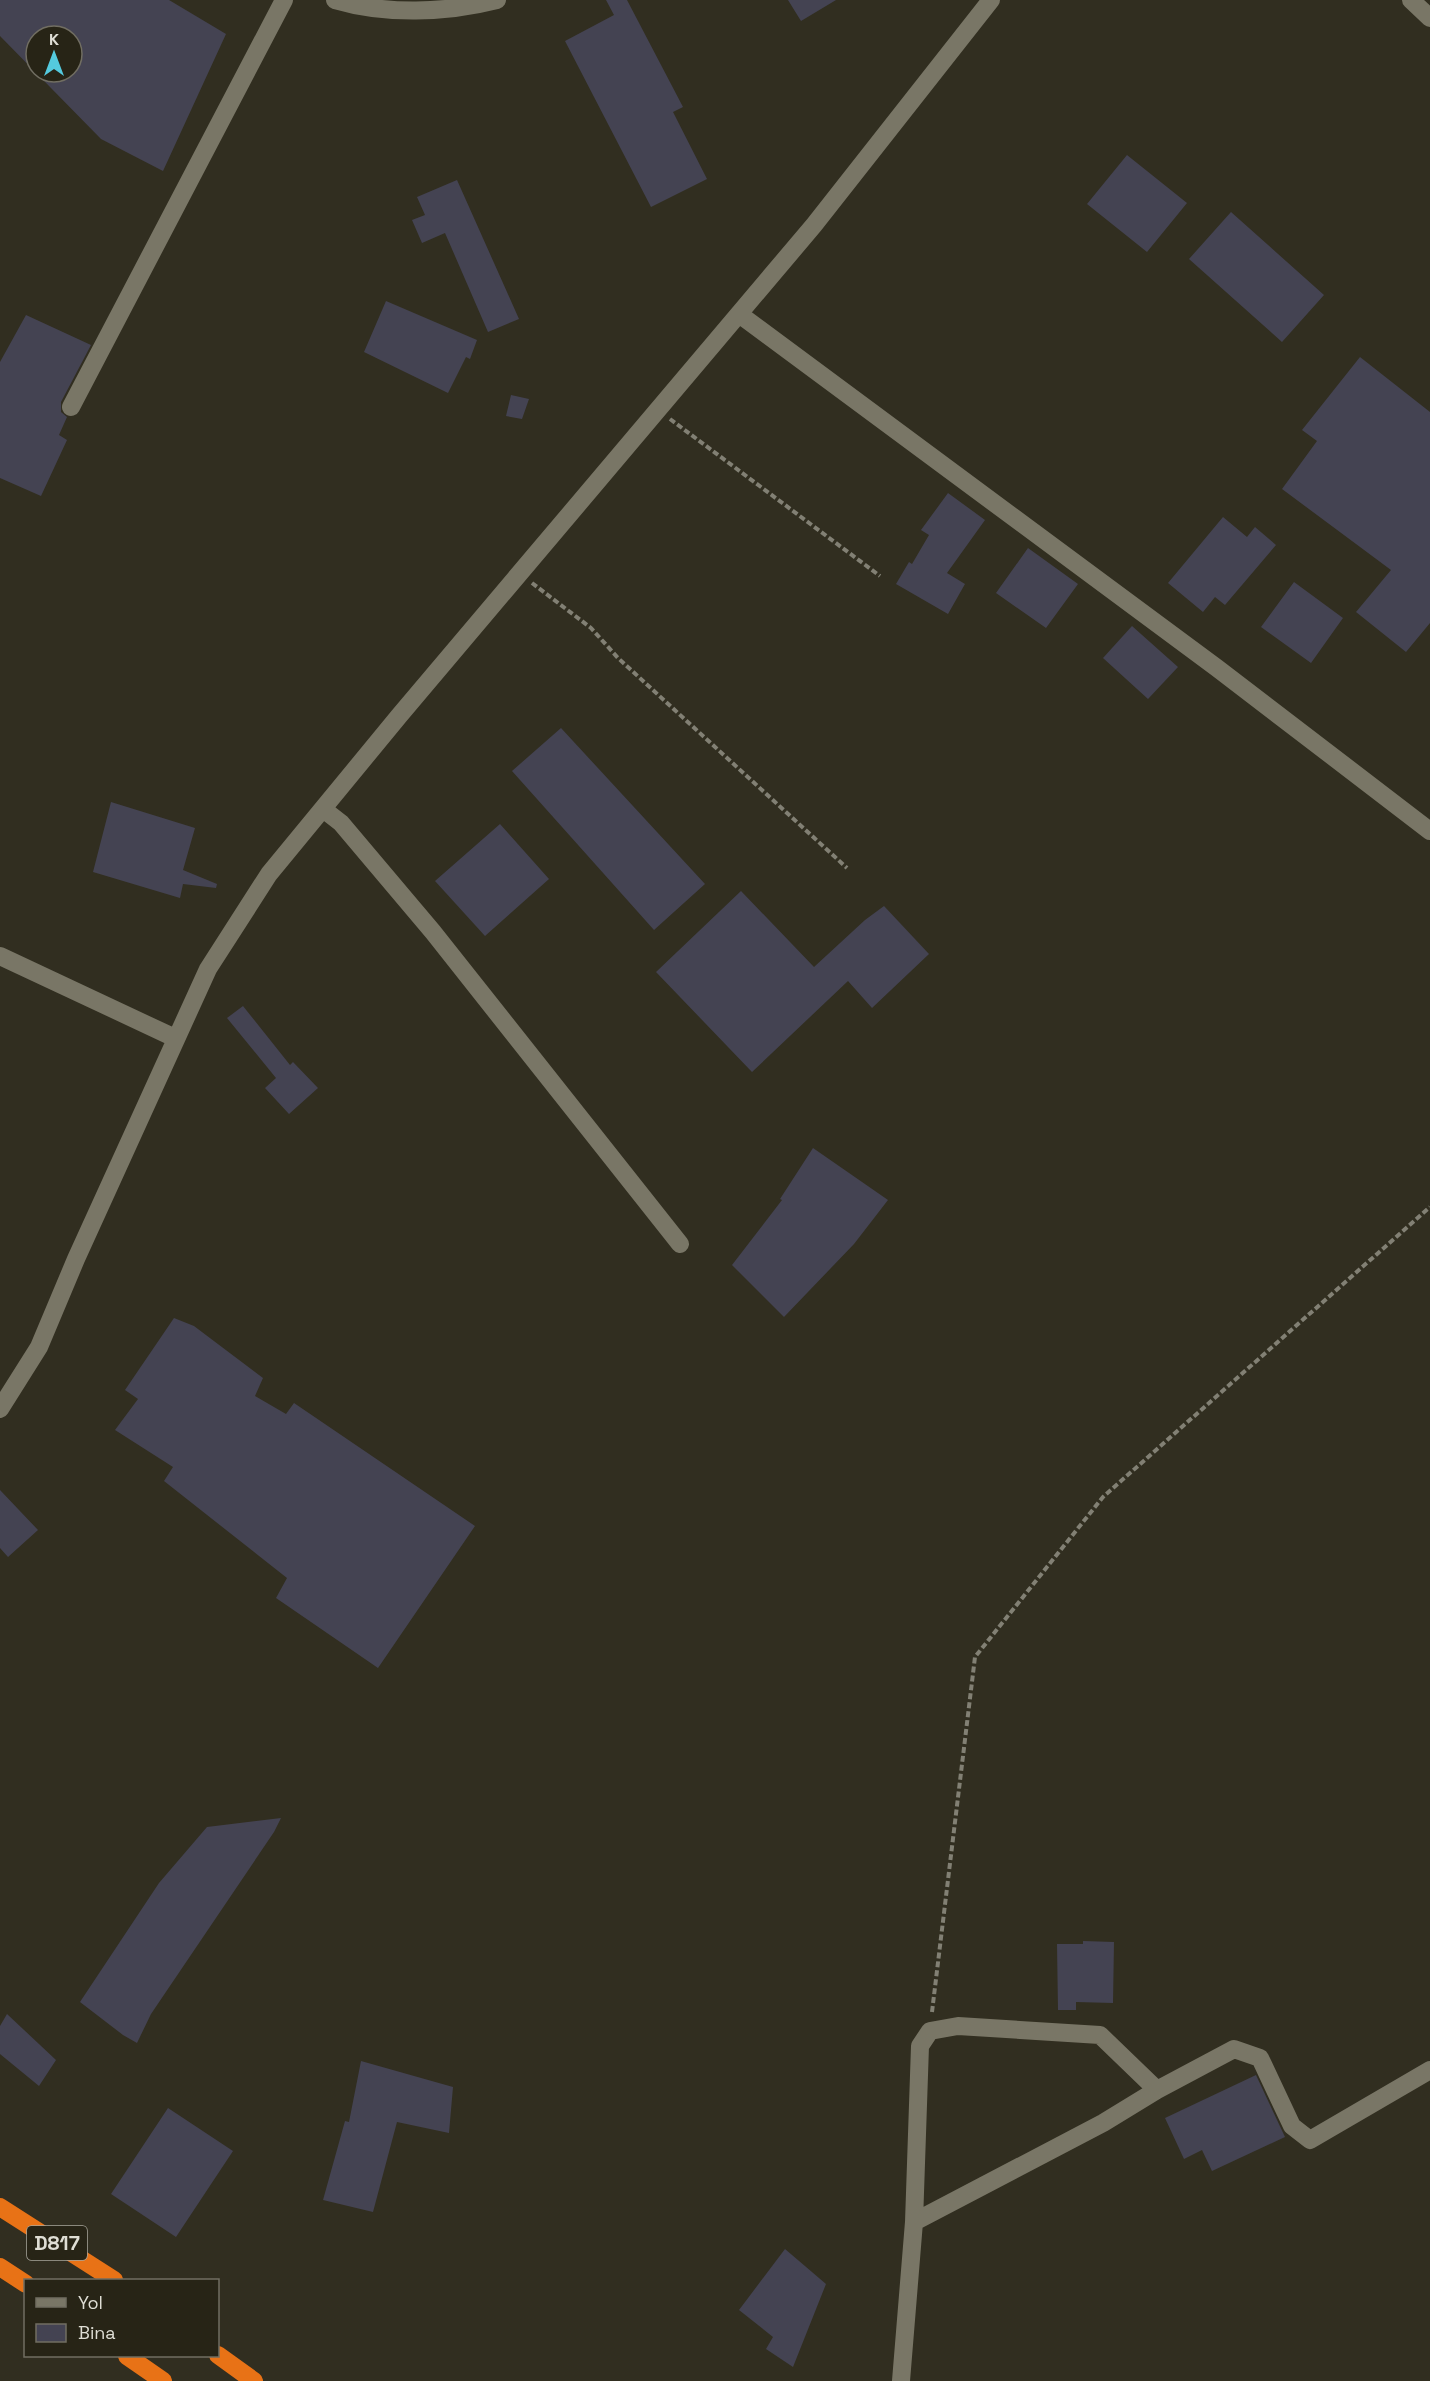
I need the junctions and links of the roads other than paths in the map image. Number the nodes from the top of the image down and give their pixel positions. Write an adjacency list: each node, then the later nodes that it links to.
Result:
1 (284, 0): 8 (street)
2 (335, 0): 3 (street)
3 (497, 0)
4 (991, 0): 7 (street)
5 (1411, 0): 6 (street)
6 (1430, 18)
7 (739, 314): 9 (street); 10 (street)
8 (71, 407)
9 (323, 809): 12 (street); 13 (street)
10 (1430, 831)
11 (0, 956): 12 (street)
12 (175, 1038): 14 (street)
13 (680, 1244)
14 (0, 1409)
15 (1430, 2070): 16 (street)
16 (1157, 2090): 18 (street); 18 (street)
17 (0, 2207): 20 (highway, D817)
18 (914, 2222): 26 (street)
19 (0, 2267): 21 (highway, D817)
20 (112, 2279)
21 (24, 2283)
22 (219, 2356): 25 (highway)
23 (130, 2357): 24 (highway)
24 (162, 2381)
25 (254, 2381)
26 (901, 2381)

